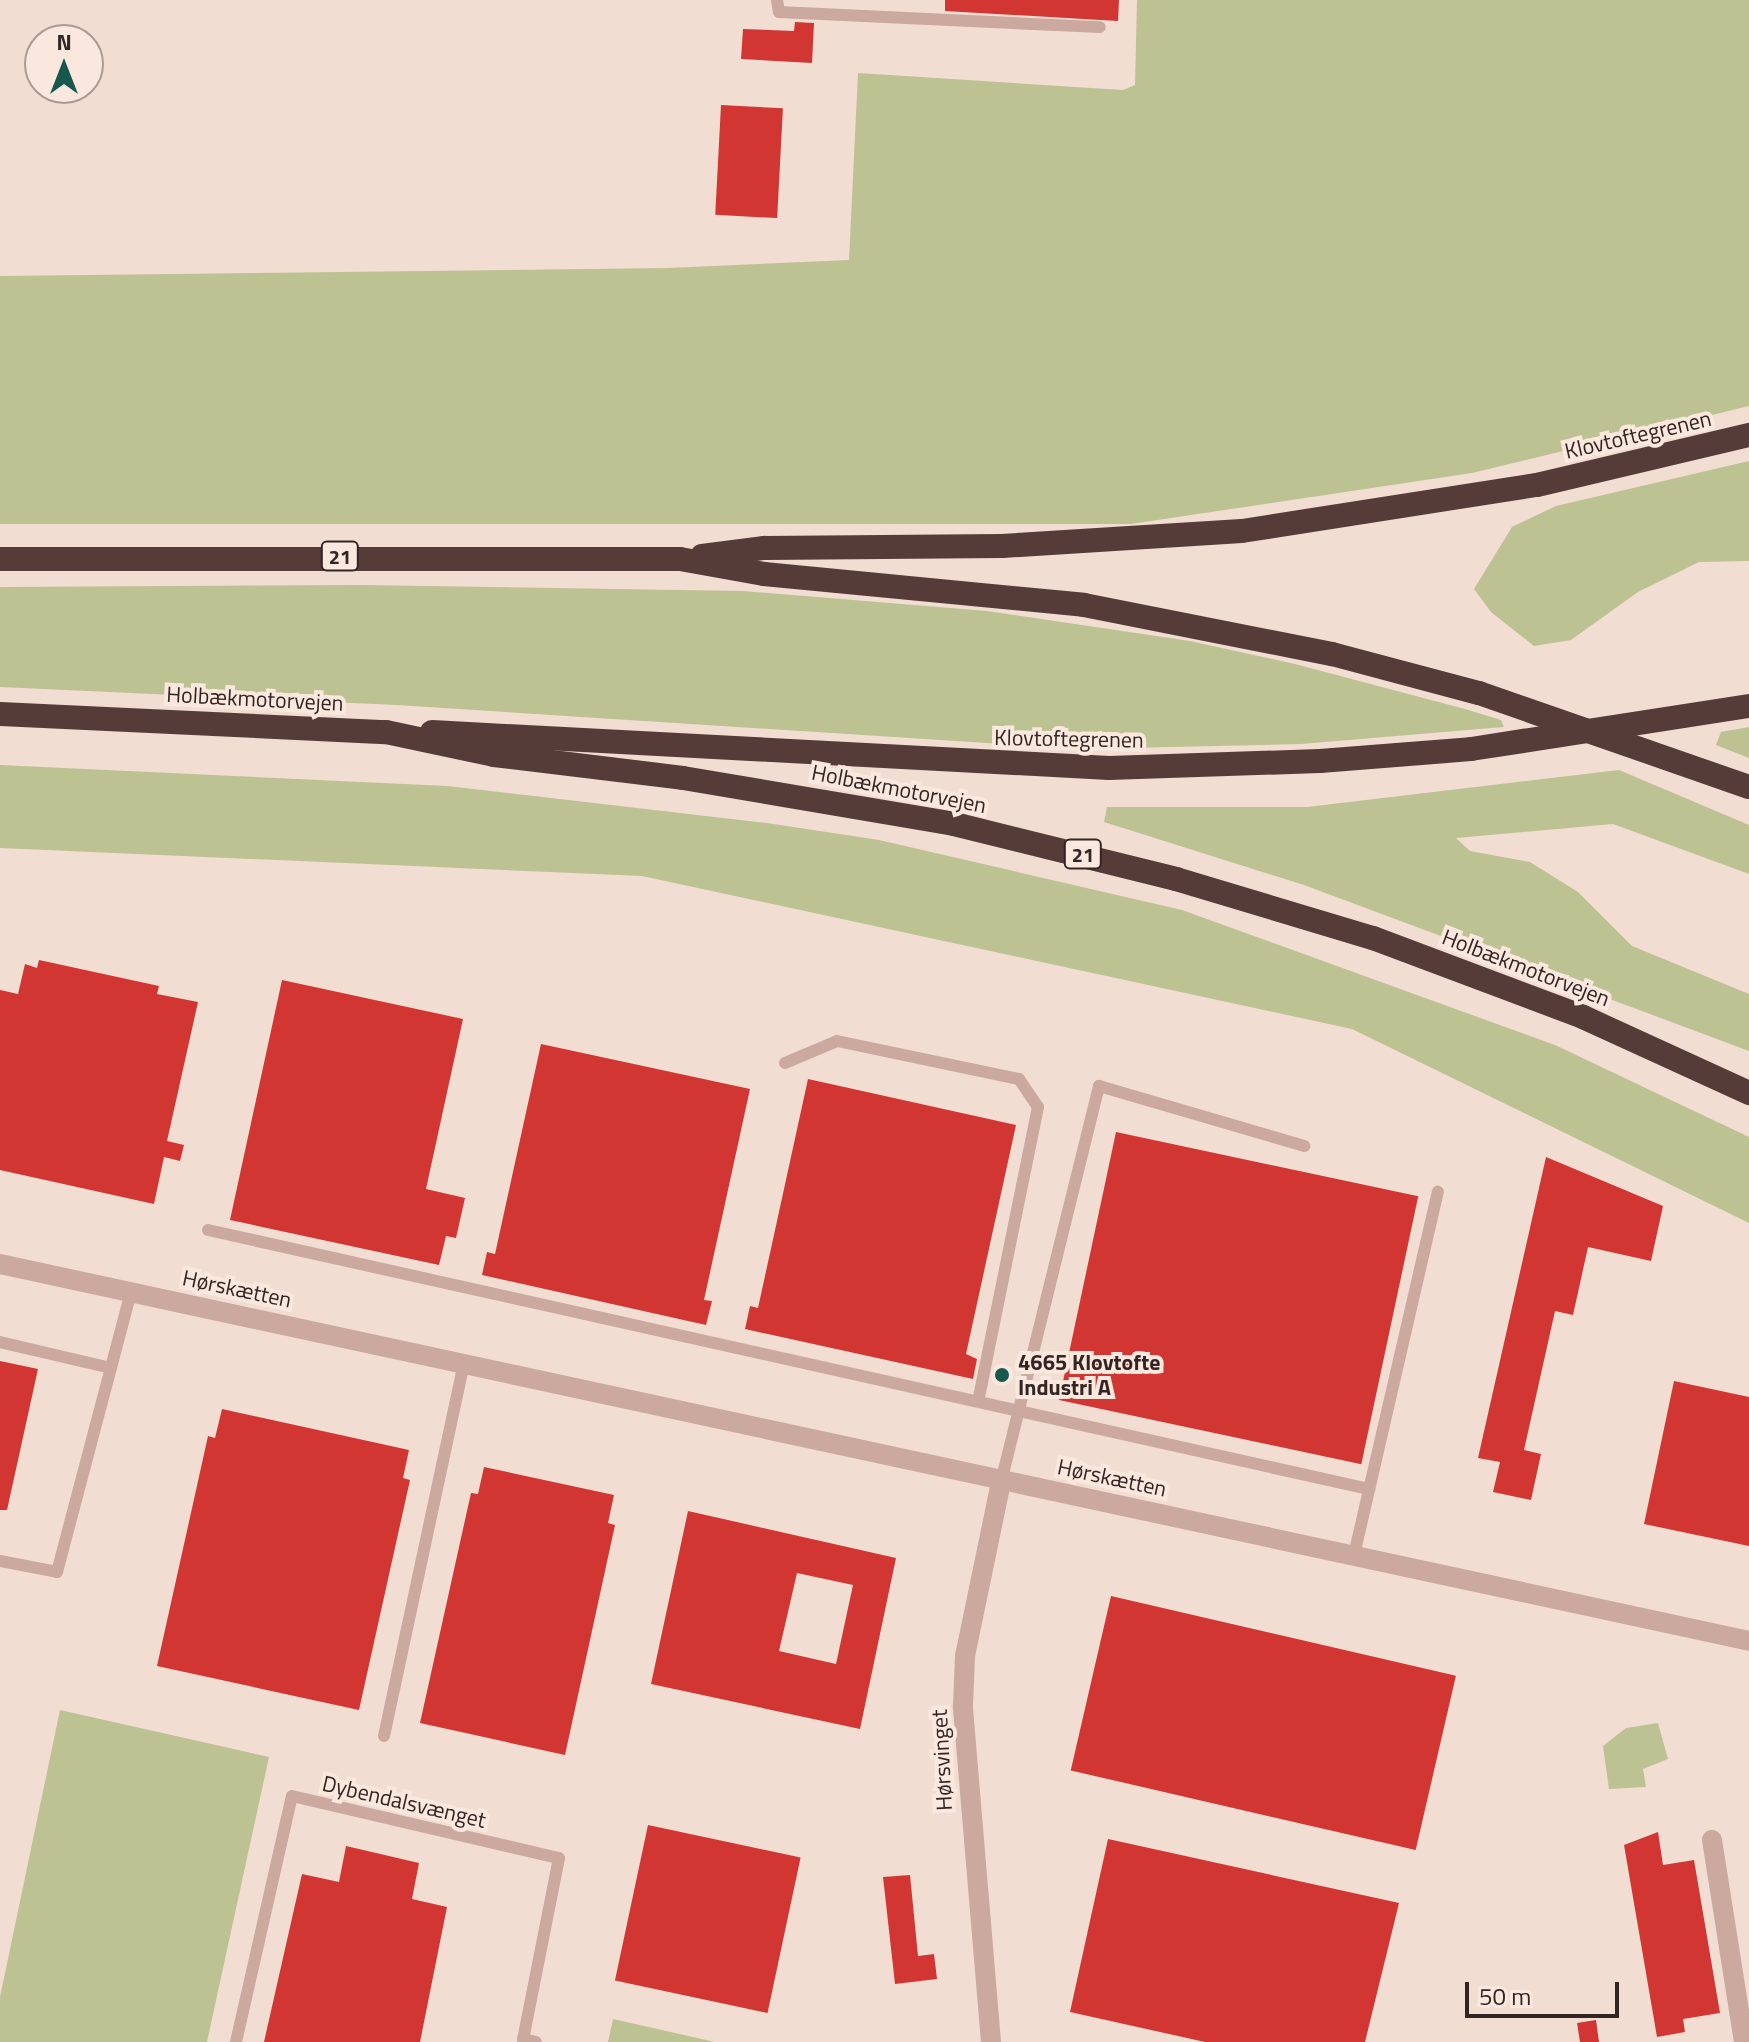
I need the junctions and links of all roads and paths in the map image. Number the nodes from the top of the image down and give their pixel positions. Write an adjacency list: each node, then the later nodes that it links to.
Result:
1 (777, 0): 2 (lane)
2 (1100, 27)
3 (1749, 435): 5 (highway, Klovtoftegrenen)
4 (0, 559): 5 (highway, 21)
5 (680, 559): 9 (highway, 21, bridge)
6 (1749, 706): 8 (highway, Klovtoftegrenen)
7 (0, 714): 8 (highway, Holbækmotorvejen / 21)
8 (386, 732): 11 (highway, Holbækmotorvejen / 21)
9 (1749, 787)
10 (785, 1063): 20 (lane)
11 (1749, 1093)
12 (1304, 1146): 21 (lane)
13 (1438, 1192): 23 (lane)
14 (208, 1230): 20 (lane)
15 (0, 1264): 16 (street, Hørskætten)
16 (131, 1291): 18 (street, Hørskætten); 19 (lane)
17 (0, 1342): 19 (lane)
18 (464, 1363): 22 (street, Hørskætten); 27 (lane)
19 (111, 1368): 25 (lane)
20 (978, 1401): 21 (lane)
21 (1020, 1410): 22 (lane); 23 (lane)
22 (1002, 1478): 24 (street, Hørskætten); 31 (street, Hørsvinget)
23 (1369, 1489): 24 (lane)
24 (1354, 1555): 26 (street, Hørskætten)
25 (0, 1561)
26 (1749, 1641)
27 (384, 1736)
28 (1712, 1840): 32 (street)
29 (236, 2042): 30 (lane, Dybendalsvænget)
30 (536, 2042)
31 (991, 2042)
32 (1744, 2042)

